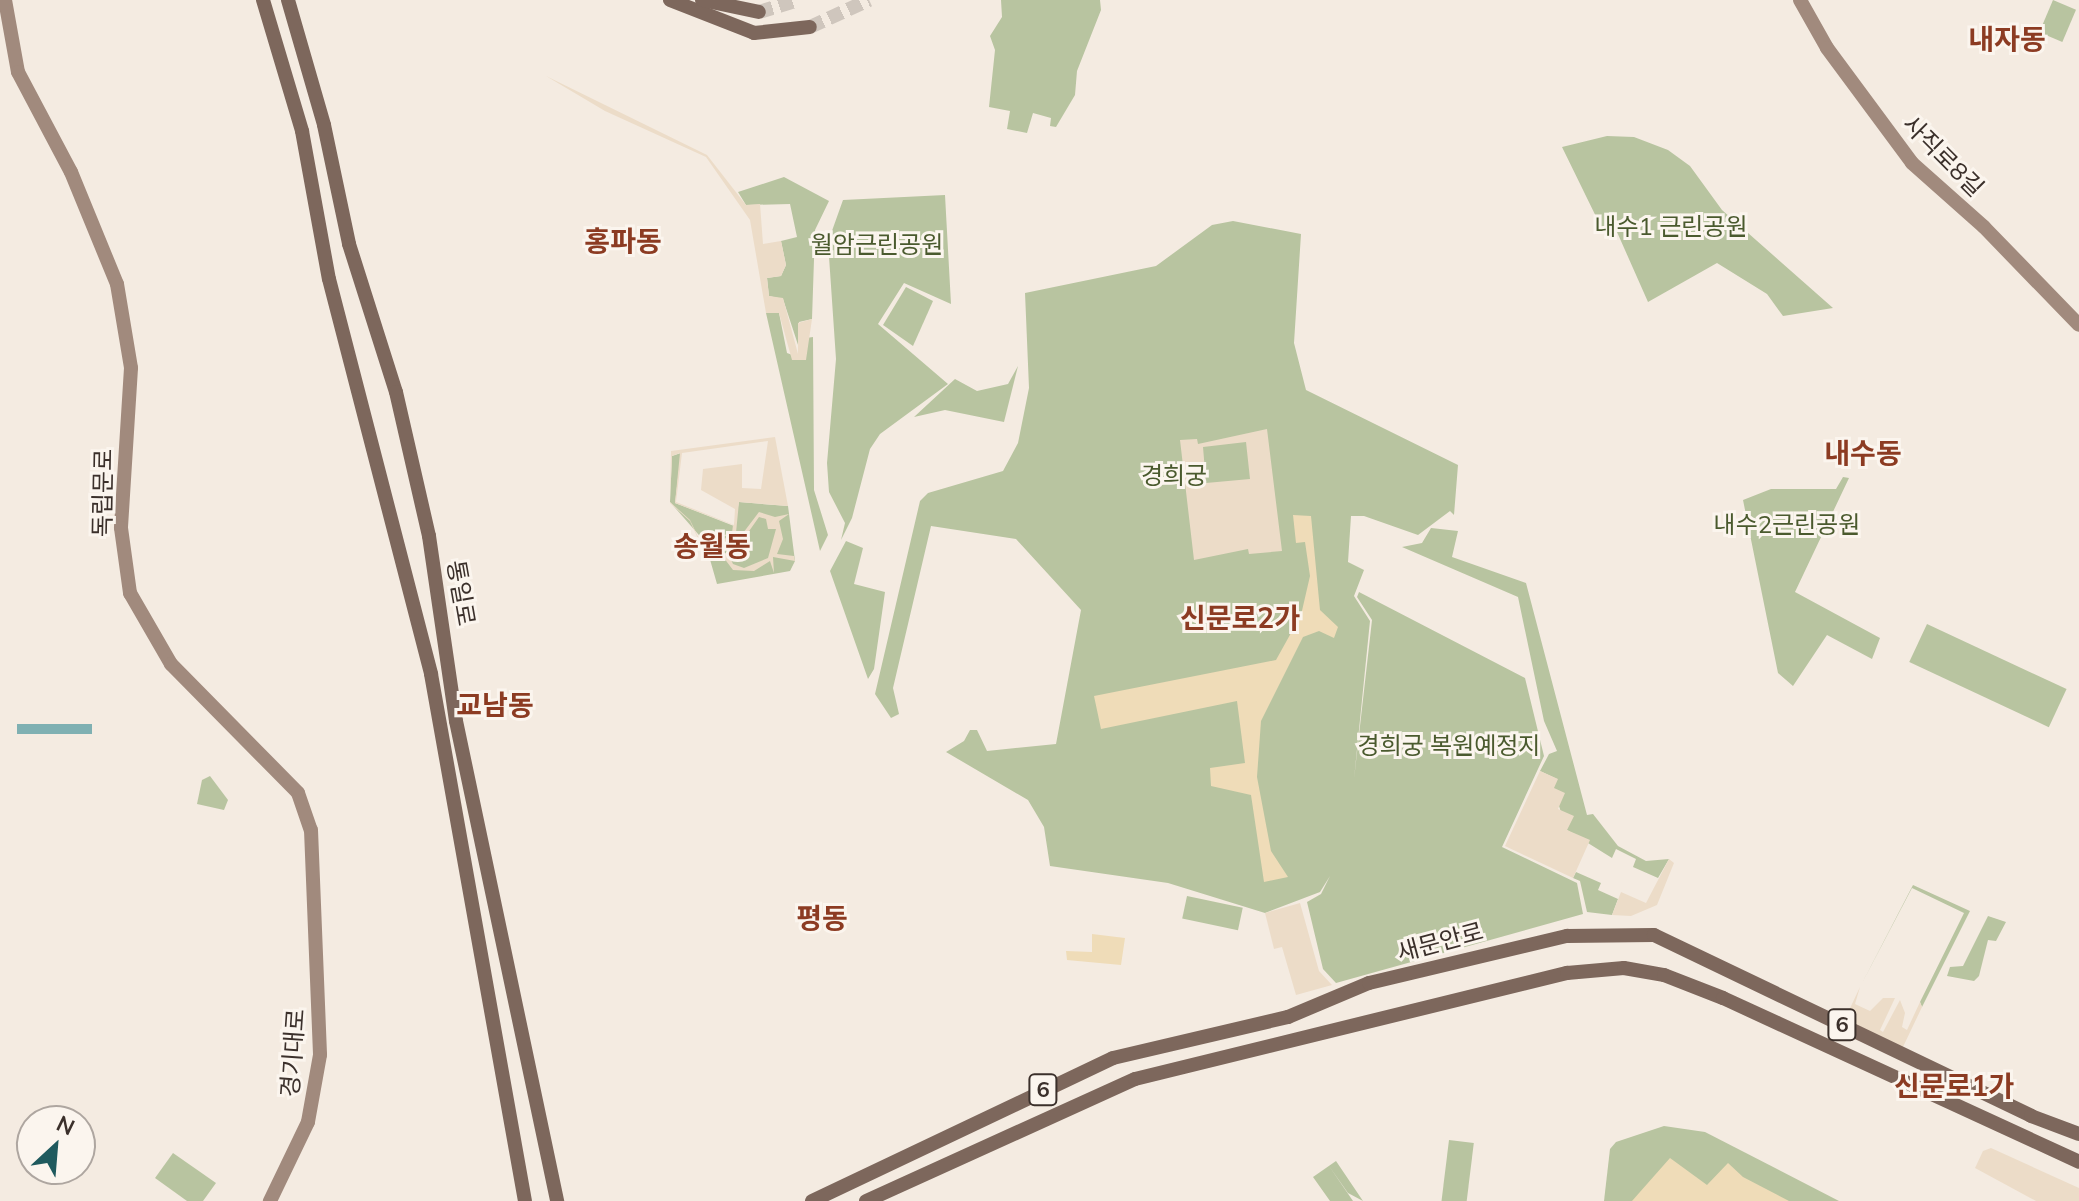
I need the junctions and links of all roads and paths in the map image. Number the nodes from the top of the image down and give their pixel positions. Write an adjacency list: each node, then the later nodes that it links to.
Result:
1 (5, 0): 12 (main road, 독립문로)
2 (263, 0): 10 (main road, 통일로)
3 (288, 0): 9 (main road, 통일로)
4 (670, 0): 8 (main road)
5 (702, 0): 6 (main road)
6 (727, 0)
7 (1800, 0): 11 (main road, 사직로8길)
8 (810, 27)
9 (324, 125): 10 (main road); 17 (main road, 통일로)
10 (302, 131): 16 (main road, 통일로)
11 (2079, 325)
12 (318, 947): 15 (main road, 경기대로)
13 (2079, 1134): 18 (main road, 새문안로 / 6)
14 (2079, 1162): 19 (main road, 6)
15 (270, 1201)
16 (525, 1201)
17 (557, 1201)
18 (812, 1201)
19 (866, 1201)

